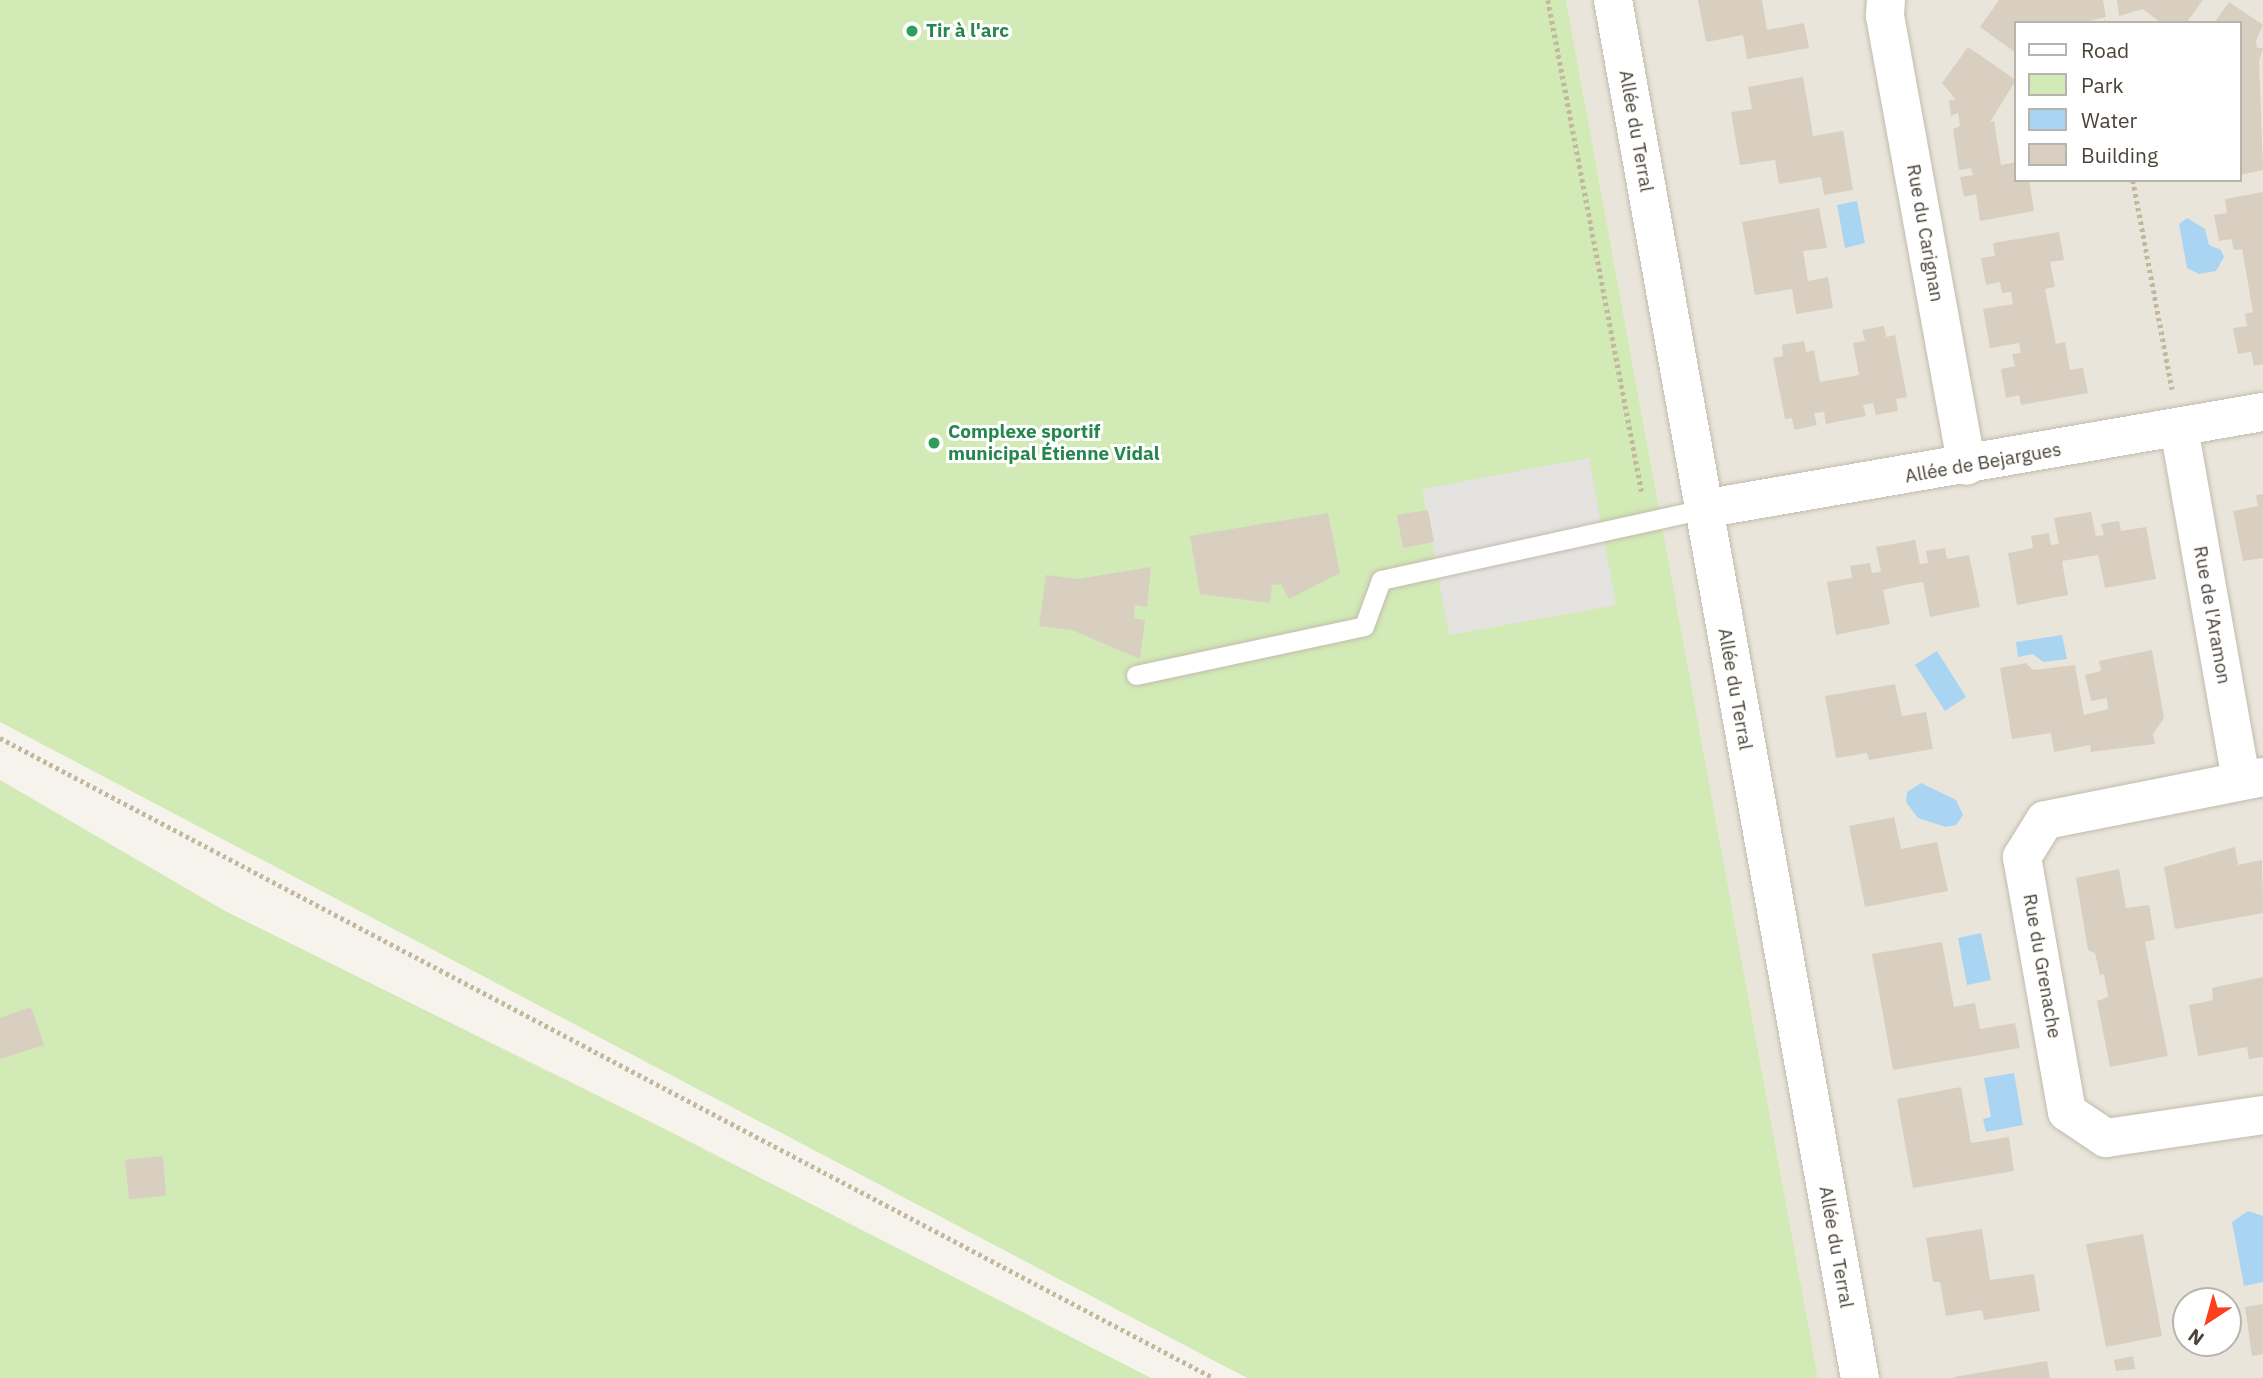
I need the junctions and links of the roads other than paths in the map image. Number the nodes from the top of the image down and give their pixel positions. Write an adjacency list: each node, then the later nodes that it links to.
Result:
1 (1613, 0): 6 (street, Allée du Terral)
2 (1886, 0): 5 (street, Rue du Carignan)
3 (2263, 412): 4 (street, Allée de Bejargues)
4 (2179, 428): 5 (street, Allée de Bejargues); 8 (street, Rue de l'Aramon)
5 (1967, 466): 6 (street, Allée de Bejargues)
6 (1703, 509): 7 (lane); 10 (street, Allée du Terral)
7 (1136, 675)
8 (2252, 779): 9 (street, Rue du Grenache)
9 (2263, 1115)
10 (1860, 1378)

